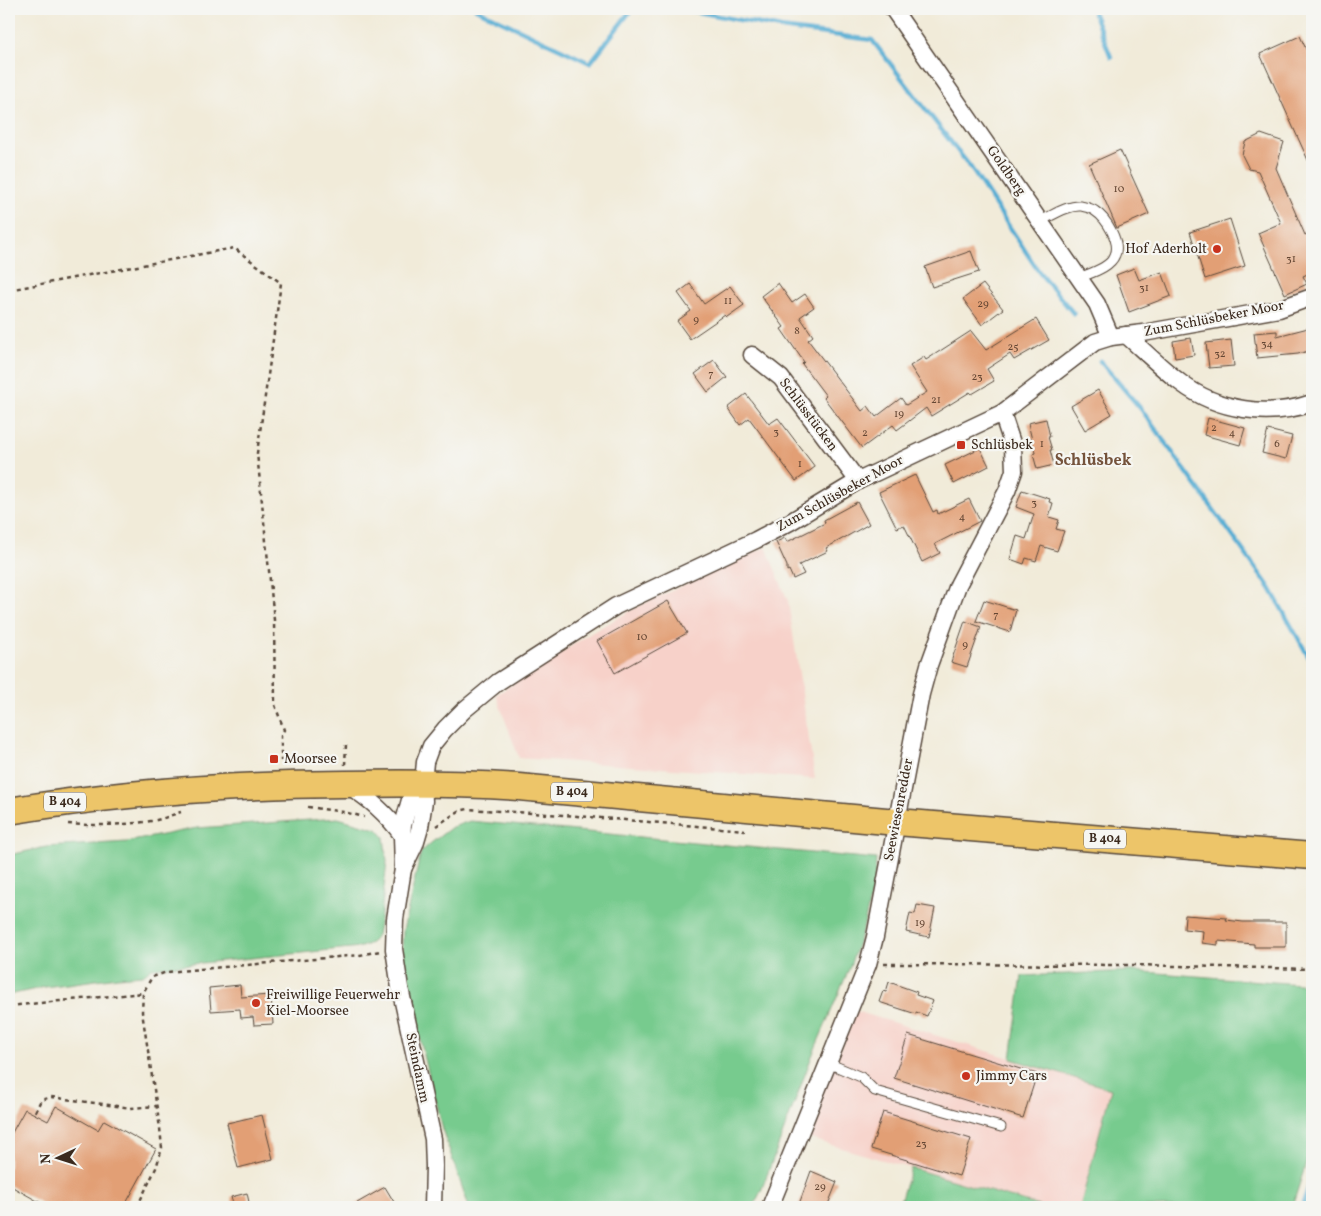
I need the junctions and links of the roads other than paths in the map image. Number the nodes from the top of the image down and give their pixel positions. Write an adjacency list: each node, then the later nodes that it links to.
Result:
1 (893, 9): 2 (street, Goldberg)
2 (1040, 221): 3 (street, Goldberg); 3 (lane)
3 (1079, 278): 5 (street, Goldberg)
4 (1312, 297): 5 (street, Zum Schlüsbeker Moor)
5 (1119, 336): 7 (street); 8 (street, Zum Schlüsbeker Moor)
6 (752, 355): 9 (street, Schlüsstücken)
7 (1312, 403)
8 (1002, 413): 9 (street, Zum Schlüsbeker Moor); 13 (street, Seewiesenredder)
9 (858, 481): 10 (street, Zum Schlüsbeker Moor)
10 (423, 783): 11 (main road, B 404); 13 (main road, B 404); 14 (street, Steindamm); 16 (street, Steindamm)
11 (345, 784): 12 (main road, B 404); 14 (street)
12 (9, 811)
13 (897, 822): 15 (main road, B 404); 17 (street, Seewiesenredder)
14 (402, 835): 16 (street, Steindamm)
15 (1312, 856)
16 (403, 870): 19 (street, Steindamm)
17 (828, 1062): 18 (lane); 20 (street, Seewiesenredder)
18 (1001, 1127)
19 (433, 1207)
20 (770, 1207)

